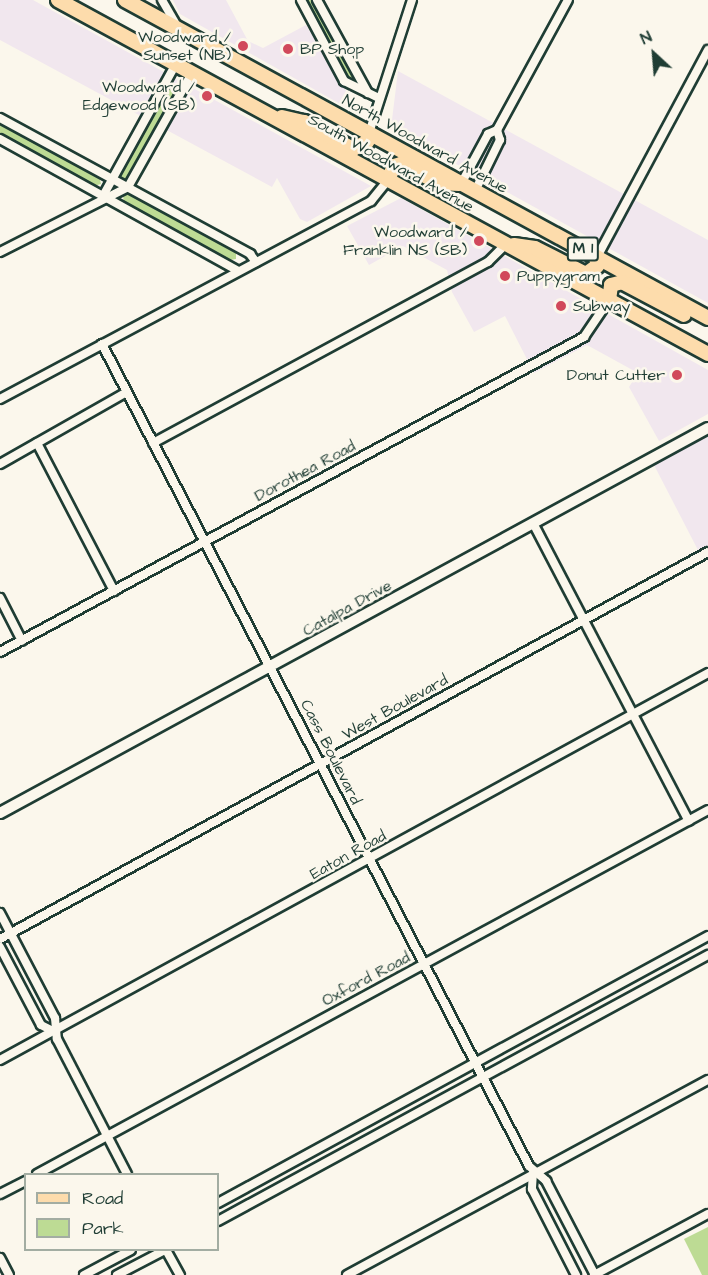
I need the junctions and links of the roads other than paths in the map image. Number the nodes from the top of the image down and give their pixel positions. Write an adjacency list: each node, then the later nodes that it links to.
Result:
1 (58, 0): 10 (main road, South Woodward Avenue / M 1)
2 (162, 0): 8 (street)
3 (301, 0): 12 (street)
4 (317, 0): 12 (street)
5 (412, 0): 13 (street)
6 (568, 0): 16 (street)
7 (130, 1): 8 (main road, North Woodward Avenue / M 1)
8 (178, 28): 17 (main road, North Woodward Avenue / M 1)
9 (708, 50): 27 (street)
10 (176, 64): 11 (main road, South Woodward Avenue / M 1); 19 (street)
11 (192, 73): 14 (main road, South Woodward Avenue / M 1); 22 (street)
12 (368, 93): 13 (street)
13 (380, 98): 17 (street)
14 (268, 114): 17 (main road); 20 (main road, South Woodward Avenue / M 1)
15 (0, 118): 19 (street)
16 (497, 130): 21 (street); 23 (street)
17 (369, 133): 21 (main road, North Woodward Avenue / M 1)
18 (0, 139): 24 (street)
19 (113, 179): 22 (street); 24 (street)
20 (388, 180): 21 (main road); 25 (main road, South Woodward Avenue / M 1); 28 (street)
21 (461, 184): 23 (main road, North Woodward Avenue / M 1)
22 (128, 187): 24 (street); 28 (street)
23 (475, 191): 27 (main road, North Woodward Avenue / M 1)
24 (104, 196): 26 (street); 29 (street)
25 (506, 244): 27 (main road); 30 (main road, South Woodward Avenue / M 1); 39 (street)
26 (0, 252)
27 (597, 257): 31 (main road, North Woodward Avenue / M 1)
28 (256, 262): 29 (street)
29 (238, 271): 33 (street)
30 (609, 300): 32 (main road); 34 (main road, South Woodward Avenue / M 1); 42 (street, Dorothea Road)
31 (708, 318)
32 (708, 325)
33 (102, 344): 35 (street, Cass Boulevard); 36 (street)
34 (708, 354)
35 (127, 392): 38 (street); 39 (street, Cass Boulevard)
36 (0, 399)
37 (708, 428): 41 (street, Catalpa Drive)
38 (37, 443): 40 (street); 44 (street)
39 (153, 443): 42 (street, Cass Boulevard)
40 (0, 464)
41 (533, 523): 46 (street); 49 (street, Catalpa Drive)
42 (205, 542): 44 (street, Dorothea Road); 49 (street, Cass Boulevard)
43 (708, 552): 46 (street, West Boulevard)
44 (114, 591): 47 (street, Dorothea Road)
45 (0, 598): 47 (street)
46 (584, 620): 51 (street); 52 (street, West Boulevard)
47 (22, 641): 48 (street, Dorothea Road)
48 (0, 652)
49 (270, 667): 52 (street, Cass Boulevard); 54 (street, Catalpa Drive)
50 (708, 674): 51 (street, Eaton Road)
51 (633, 715): 55 (street); 56 (street, Eaton Road)
52 (320, 765): 56 (street, Cass Boulevard); 58 (street, West Boulevard)
53 (708, 810): 55 (street, Oxford Road)
54 (0, 813)
55 (689, 821): 63 (street, Oxford Road)
56 (370, 860): 63 (street, Cass Boulevard); 64 (street, Eaton Road)
57 (0, 913): 58 (street)
58 (10, 933): 60 (street, West Boulevard); 64 (street)
59 (708, 936): 66 (street)
60 (0, 939)
61 (0, 947): 64 (street)
62 (708, 955): 67 (street)
63 (424, 965): 66 (street, Cass Boulevard); 69 (street, Oxford Road)
64 (53, 1031): 65 (street, Eaton Road); 69 (street)
65 (0, 1060)
66 (475, 1062): 67 (street, Cass Boulevard); 70 (street)
67 (482, 1077): 71 (street); 74 (street, Cass Boulevard)
68 (708, 1080): 74 (street)
69 (107, 1137): 72 (street, Oxford Road); 73 (street)
70 (313, 1150): 71 (street); 77 (street)
71 (321, 1164): 79 (street)
72 (39, 1173)
73 (126, 1173)
74 (533, 1173): 88 (street); 89 (street, Cass Boulevard); 90 (street, Cass Boulevard)
75 (24, 1182): 76 (street)
76 (0, 1194)
77 (219, 1202)
78 (708, 1214): 90 (street)
79 (219, 1220)
80 (129, 1251): 85 (street)
81 (164, 1251): 86 (street)
82 (167, 1251): 87 (street)
83 (0, 1258): 84 (street)
84 (9, 1275)
85 (84, 1275)
86 (117, 1275)
87 (180, 1275)
88 (346, 1275)
89 (576, 1275)
90 (594, 1275)

